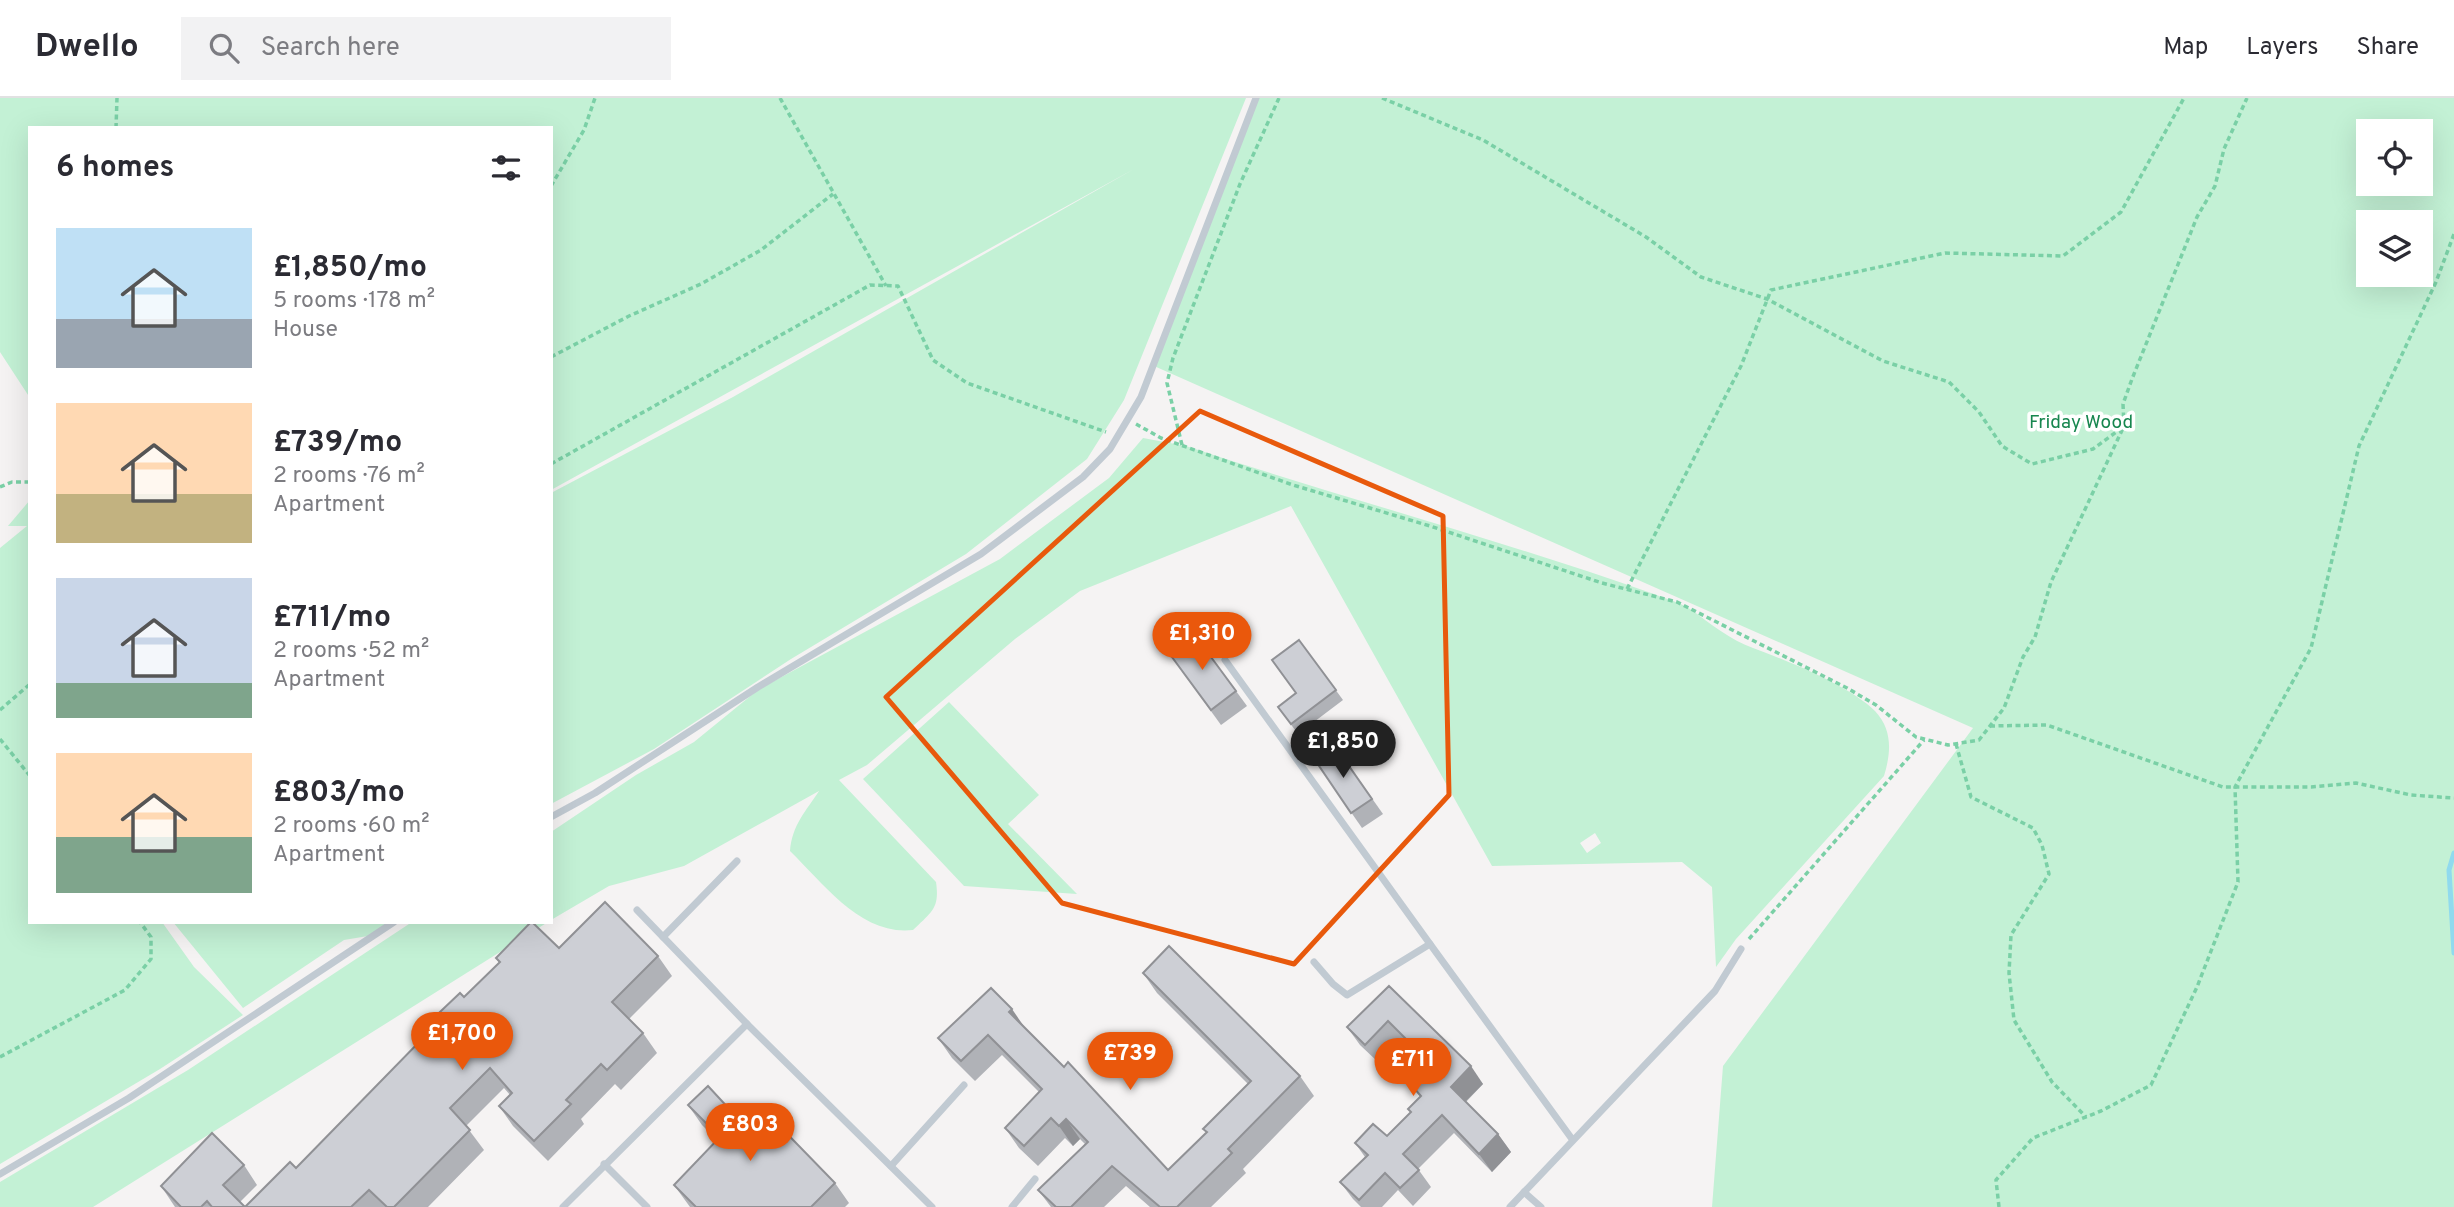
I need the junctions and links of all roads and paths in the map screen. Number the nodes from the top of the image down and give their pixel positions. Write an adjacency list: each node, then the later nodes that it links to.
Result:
1 (117, 98): 9 (path)
2 (595, 98): 10 (path)
3 (780, 98): 11 (path)
4 (1256, 98): 15 (lane)
5 (1279, 98): 16 (path)
6 (1382, 98): 14 (path)
7 (2184, 98): 14 (path)
8 (2247, 98): 20 (path)
9 (116, 126)
10 (553, 183)
11 (832, 194): 13 (path); 17 (path)
12 (2454, 234): 34 (path)
13 (886, 286): 19 (path); 22 (path)
14 (1767, 299): 20 (path); 25 (path)
15 (1163, 343): 16 (path); 18 (lane)
16 (1177, 348): 21 (path)
17 (553, 356)
18 (1129, 420): 21 (path); 36 (lane)
19 (1112, 423)
20 (2124, 426): 29 (path)
21 (1182, 444): 25 (path)
22 (553, 463)
23 (28, 482): 24 (path)
24 (0, 487)
25 (1627, 589): 31 (path)
26 (1225, 660): 42 (lane)
27 (28, 686): 28 (path)
28 (0, 710)
29 (1990, 726): 32 (path); 34 (path)
30 (0, 739): 33 (path)
31 (1925, 739): 32 (path); 43 (path)
32 (1956, 744): 48 (path)
33 (28, 774)
34 (2235, 787): 35 (path); 48 (path)
35 (2454, 798)
36 (553, 816)
37 (737, 861): 41 (lane)
38 (637, 910): 41 (lane)
39 (141, 924): 46 (path)
40 (391, 924): 52 (lane)
41 (663, 937): 45 (lane)
42 (1430, 944): 44 (lane); 49 (lane)
43 (1741, 949): 49 (lane)
44 (1314, 962)
45 (747, 1024): 50 (lane); 51 (lane)
46 (0, 1057)
47 (964, 1085): 51 (lane)
48 (2086, 1117): 61 (path)
49 (1572, 1139): 54 (lane)
50 (604, 1164): 55 (lane); 56 (lane)
51 (891, 1166): 57 (lane)
52 (0, 1174)
53 (1035, 1179): 58 (lane)
54 (1524, 1192): 59 (lane); 60 (lane)
55 (563, 1207)
56 (647, 1207)
57 (932, 1207)
58 (1012, 1207)
59 (1510, 1207)
60 (1541, 1207)
61 (1999, 1207)

